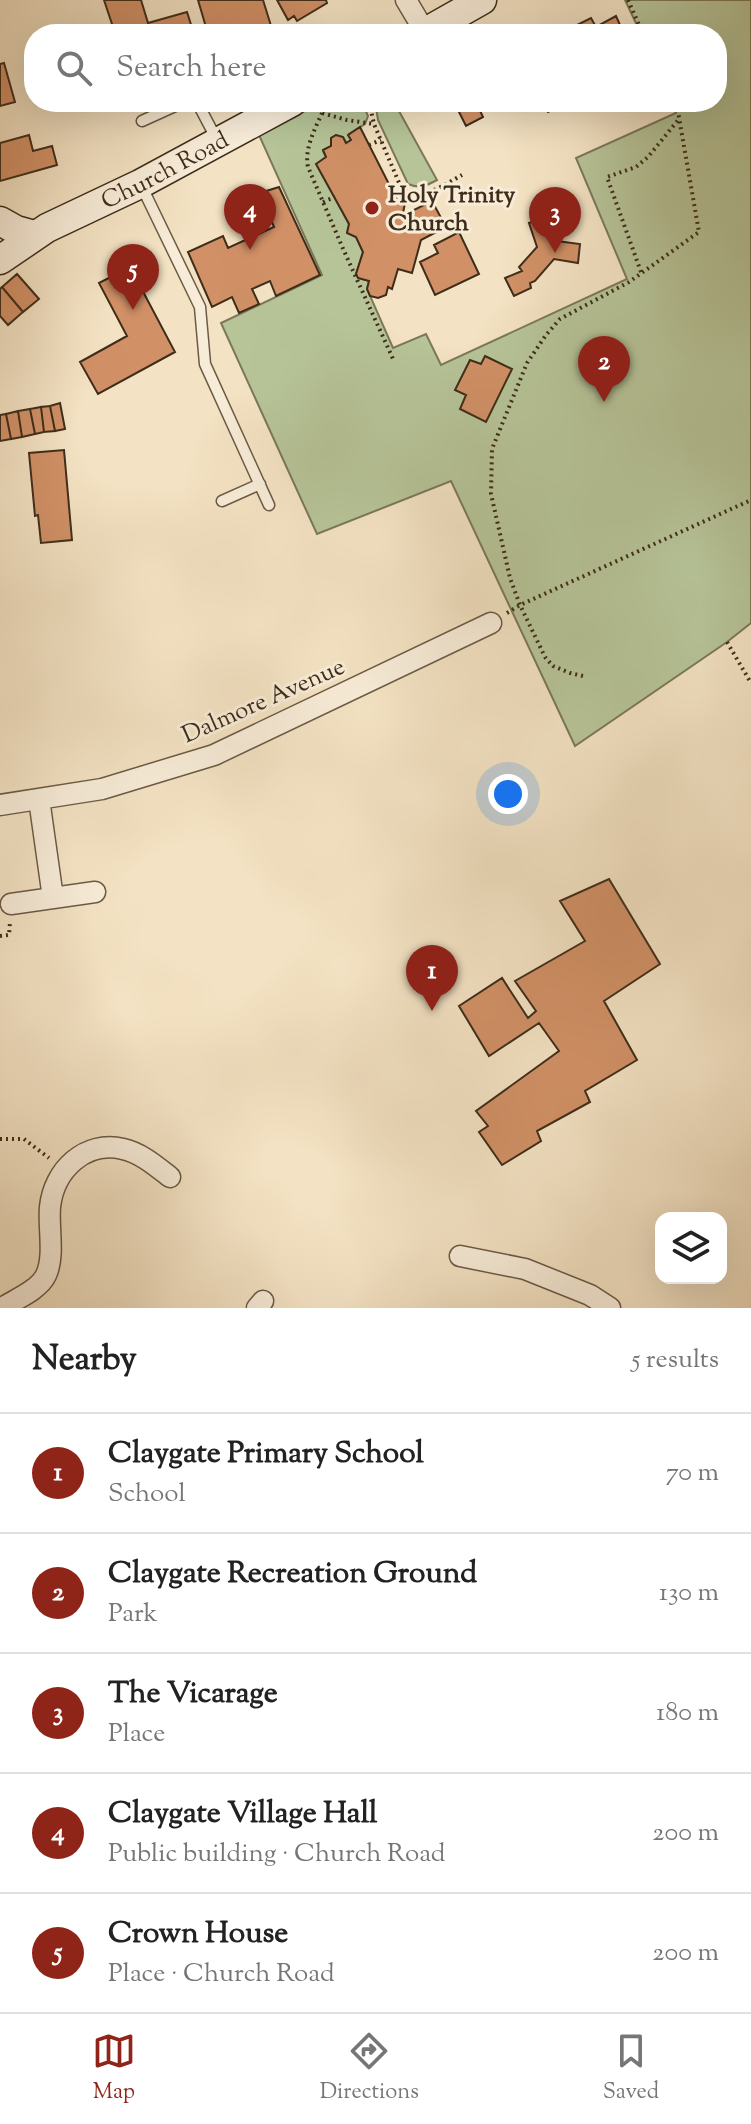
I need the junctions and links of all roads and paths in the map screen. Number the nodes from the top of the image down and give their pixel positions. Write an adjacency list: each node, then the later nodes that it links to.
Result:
1 (406, 0): 4 (street)
2 (482, 0): 5 (street)
3 (628, 0): 6 (path)
4 (418, 24)
5 (439, 24)
6 (639, 24)
7 (162, 112): 14 (lane)
8 (202, 112): 17 (lane)
9 (273, 112): 17 (street, Church Road)
10 (371, 112): 15 (path)
11 (677, 112): 13 (path)
12 (322, 113): 15 (path); 23 (path)
13 (679, 119): 28 (path); 28 (path)
14 (142, 121)
15 (374, 124): 16 (path)
16 (381, 140): 18 (path); 21 (path)
17 (218, 141): 20 (street, Church Road)
18 (369, 145)
19 (462, 175): 21 (path)
20 (140, 184): 26 (street, Church Road); 30 (lane)
21 (405, 192): 24 (path)
22 (335, 197): 23 (path)
23 (323, 202): 29 (path)
24 (401, 202)
25 (0, 221): 26 (street)
26 (34, 235): 27 (street, Church Road)
27 (0, 260)
28 (641, 273): 34 (path)
29 (394, 361)
30 (260, 484): 32 (lane); 33 (lane)
31 (751, 500): 34 (path)
32 (222, 501)
33 (269, 505)
34 (520, 605): 35 (path); 38 (path)
35 (513, 609)
36 (491, 623): 40 (street, Dalmore Avenue)
37 (727, 642): 39 (path)
38 (583, 676)
39 (751, 683)
40 (39, 799): 41 (street, Dalmore Avenue); 43 (street)
41 (0, 805)
42 (95, 892): 43 (street)
43 (53, 898): 44 (street)
44 (11, 904)
45 (0, 1139): 46 (path)
46 (62, 1171): 47 (street); 49 (street)
47 (170, 1177)
48 (460, 1256): 50 (street)
49 (2, 1308)
50 (610, 1308)

